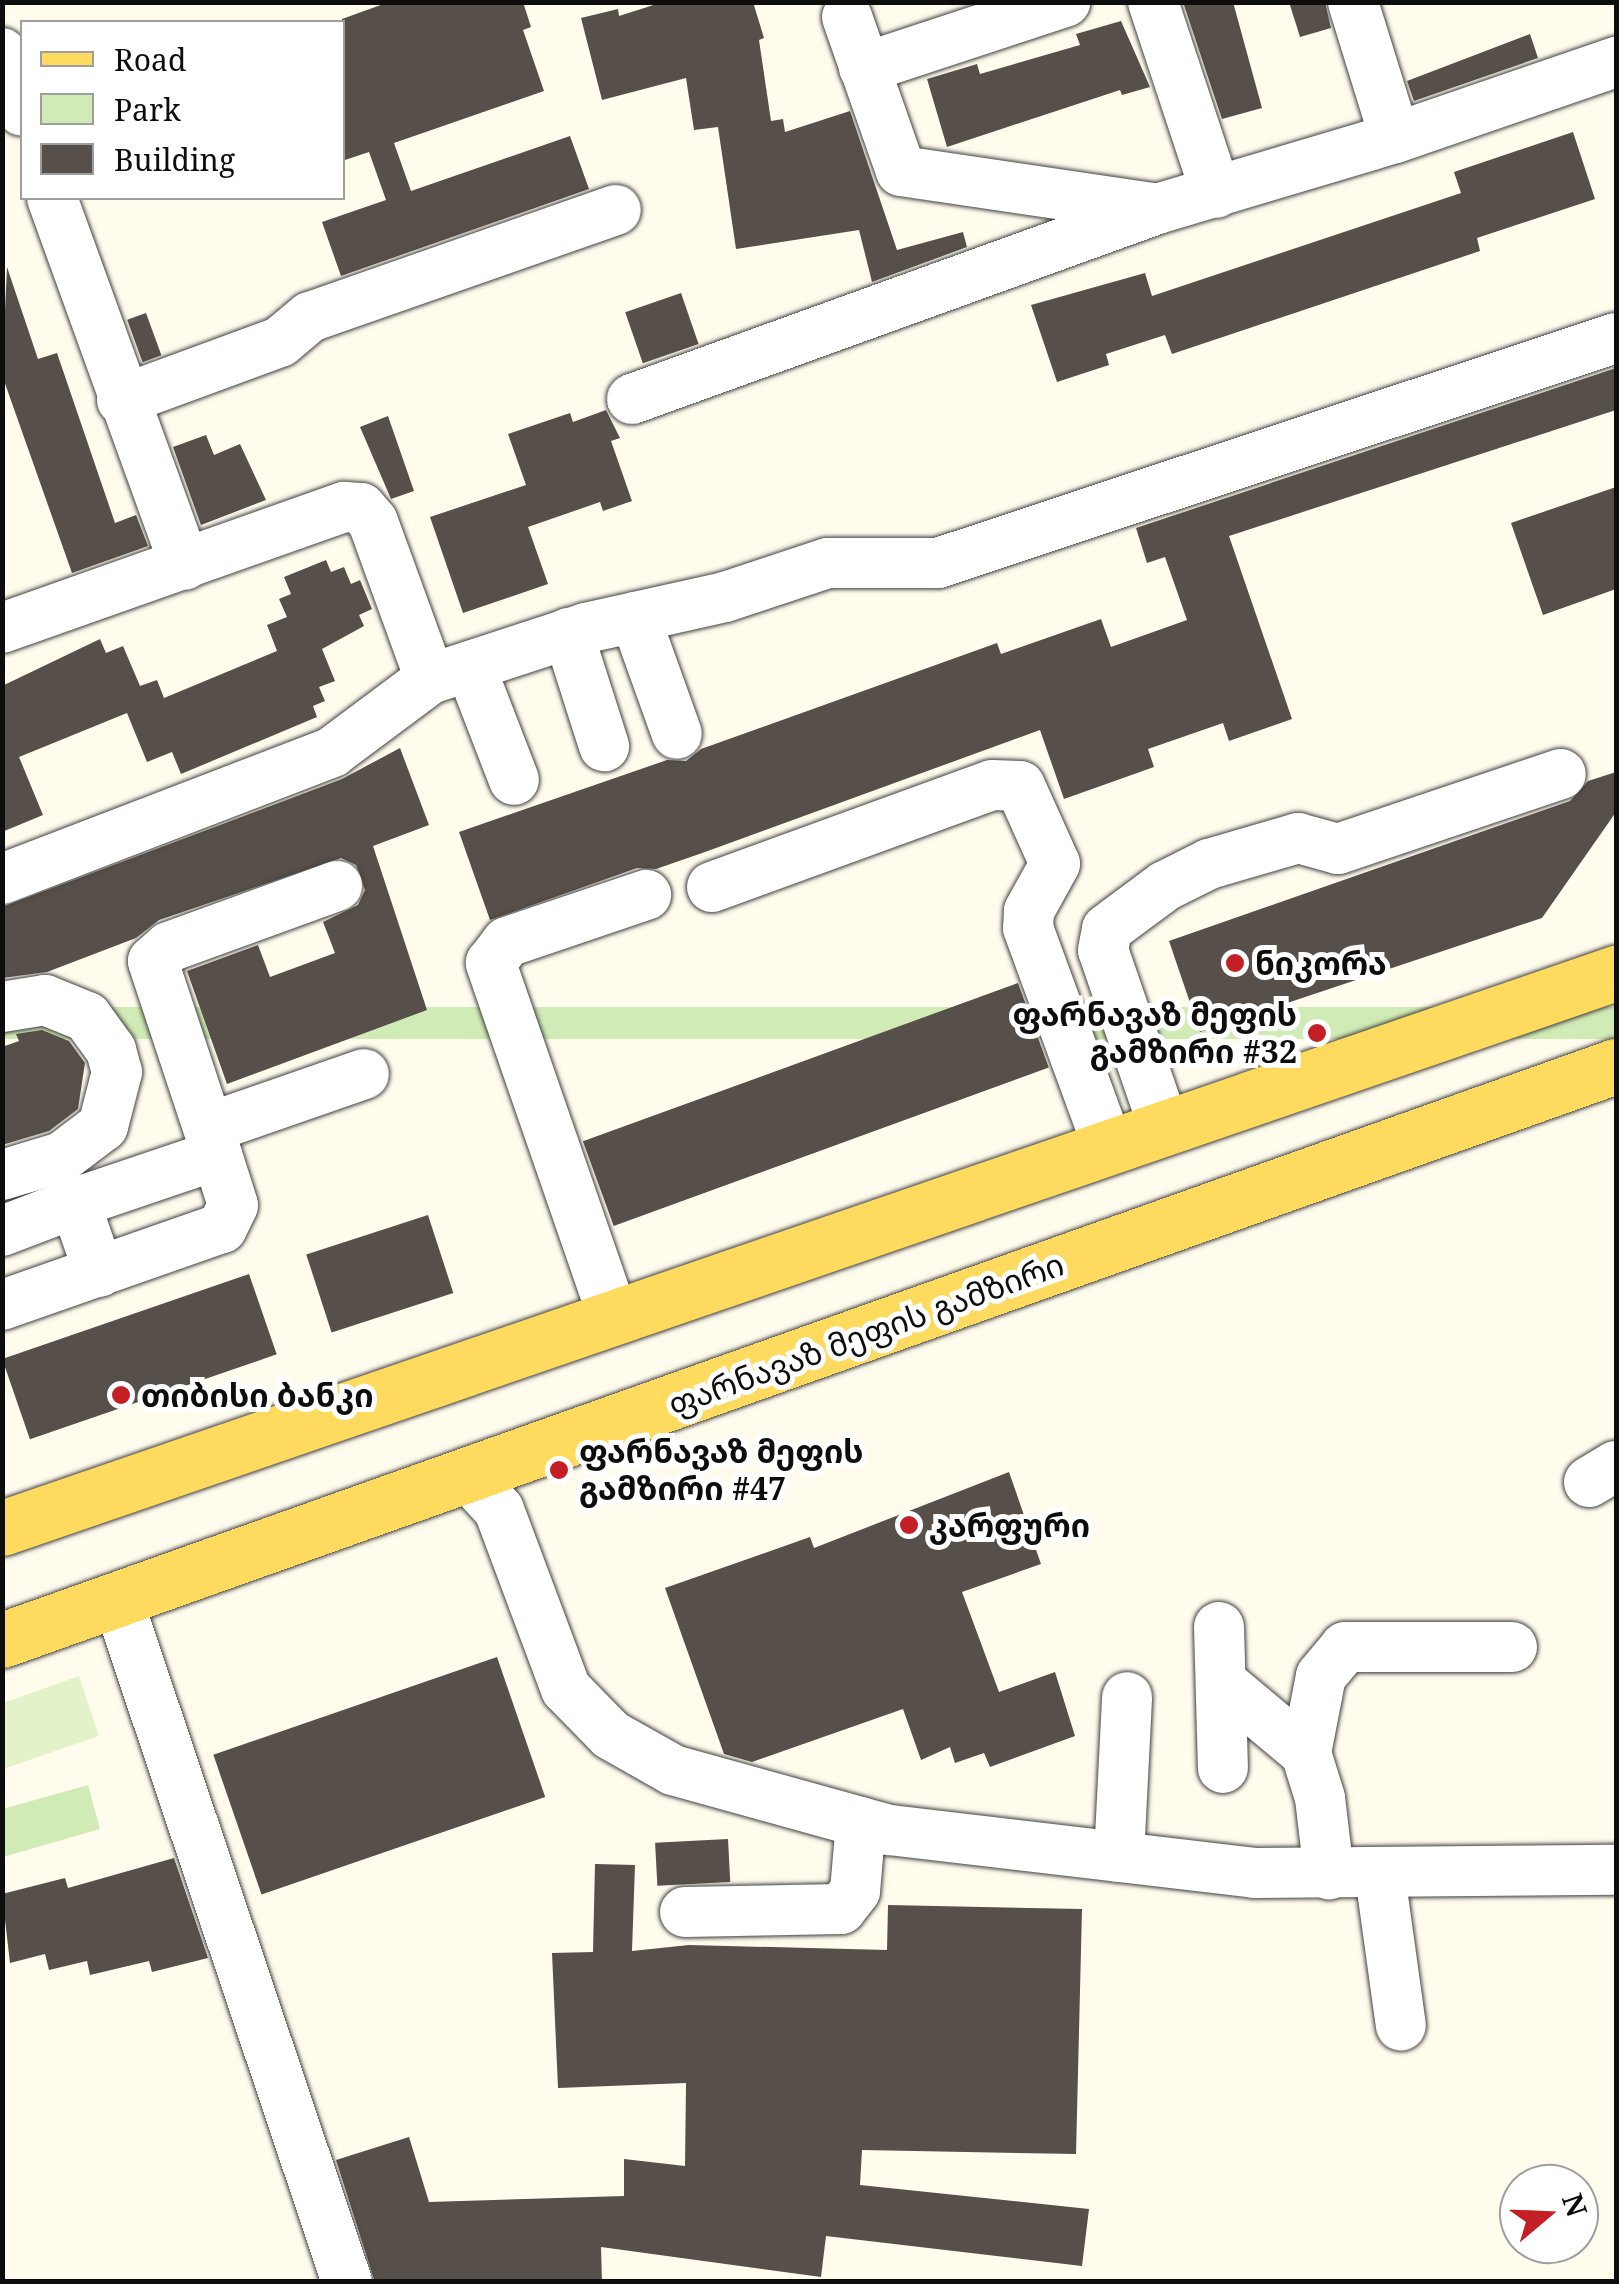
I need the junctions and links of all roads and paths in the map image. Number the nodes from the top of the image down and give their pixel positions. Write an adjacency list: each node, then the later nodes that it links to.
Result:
1 (1065, 2): 7 (street)
2 (1153, 2): 10 (street)
3 (1353, 2): 9 (street)
4 (846, 16): 7 (street)
5 (2, 53): 8 (street)
6 (1616, 62): 9 (street)
7 (864, 68): 12 (street)
8 (20, 105)
9 (1395, 138): 10 (street)
10 (1216, 193): 12 (street)
11 (53, 200): 16 (street)
12 (1157, 209): 15 (street)
13 (616, 210): 16 (street)
14 (1616, 338): 18 (street)
15 (632, 399)
16 (122, 400): 17 (street)
17 (185, 566): 19 (street); 21 (street)
18 (636, 616): 20 (street); 22 (street)
19 (2, 628)
20 (568, 633): 21 (street); 23 (street)
21 (450, 672): 25 (street); 26 (street)
22 (678, 734)
23 (604, 746)
24 (1561, 774): 34 (street)
25 (514, 780)
26 (2, 879)
27 (337, 886): 35 (street)
28 (712, 886): 36 (street)
29 (646, 894): 42 (street)
30 (1616, 974): 34 (main road)
31 (2, 1007): 37 (street)
32 (1616, 1066): 43 (main road, ფარნავაზ მეფის გამზირი)
33 (364, 1074): 35 (street)
34 (1164, 1130): 36 (main road)
35 (213, 1141): 38 (street); 40 (street)
36 (1109, 1149): 42 (main road)
37 (2, 1175)
38 (74, 1204): 39 (street); 40 (street)
39 (2, 1231)
40 (100, 1272): 41 (street)
41 (2, 1305)
42 (614, 1319): 44 (main road)
43 (468, 1476): 45 (main road, ფარნავაზ მეფის გამზირი); 53 (street)
44 (2, 1528)
45 (118, 1601): 47 (main road, ფარნავაზ მეფის გამზირი); 60 (street)
46 (1218, 1628): 49 (street)
47 (2, 1640)
48 (1512, 1648): 51 (street)
49 (1221, 1682): 51 (street); 52 (street)
50 (1126, 1698): 54 (street)
51 (1306, 1754): 56 (street)
52 (1223, 1768)
53 (861, 1822): 54 (street); 58 (street)
54 (1118, 1857): 56 (street)
55 (1616, 1870): 57 (street)
56 (1329, 1874): 57 (street)
57 (1380, 1875): 59 (street)
58 (685, 1912)
59 (1401, 2026)
60 (347, 2282)

